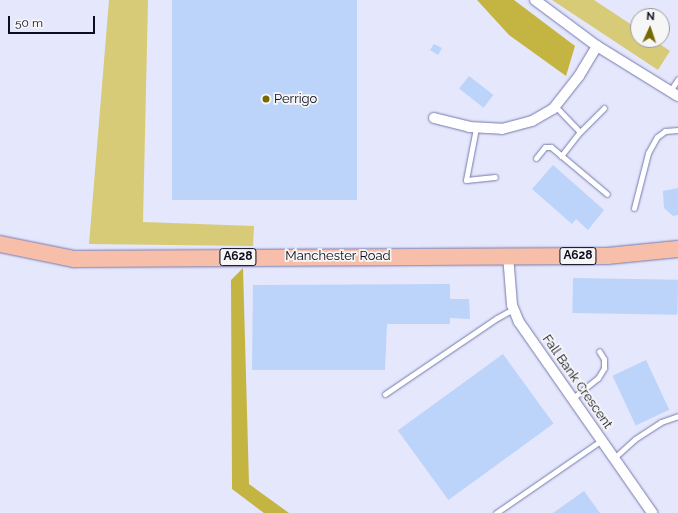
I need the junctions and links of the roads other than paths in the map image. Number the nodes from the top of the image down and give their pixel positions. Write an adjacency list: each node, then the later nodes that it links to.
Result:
1 (535, 0): 2 (street)
2 (597, 46): 4 (street); 5 (street)
3 (678, 79): 4 (lane)
4 (674, 94)
5 (555, 106): 8 (street); 10 (lane)
6 (604, 108): 10 (lane)
7 (434, 118): 8 (street)
8 (476, 128): 13 (lane)
9 (678, 130): 15 (lane)
10 (580, 132): 11 (lane)
11 (561, 156): 12 (lane); 14 (lane)
12 (536, 158)
13 (495, 177)
14 (607, 194)
15 (634, 208)
16 (0, 244): 18 (highway, Manchester Road / A628)
17 (678, 249): 18 (highway, Manchester Road / A628)
18 (508, 255): 19 (street, Fall Bank Crescent)
19 (513, 309): 21 (lane); 22 (street, Fall Bank Crescent)
20 (599, 351): 22 (lane)
21 (385, 394)
22 (573, 398): 24 (street, Fall Bank Crescent)
23 (678, 416): 25 (lane)
24 (602, 440): 25 (street, Fall Bank Crescent); 26 (lane)
25 (614, 458): 27 (street, Fall Bank Crescent)
26 (496, 513)
27 (652, 513)

